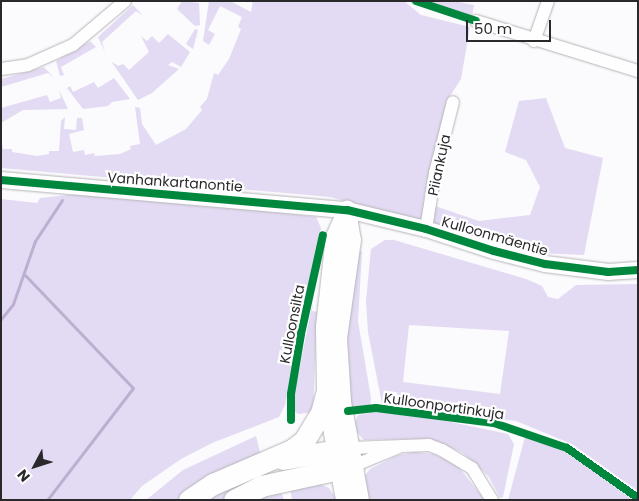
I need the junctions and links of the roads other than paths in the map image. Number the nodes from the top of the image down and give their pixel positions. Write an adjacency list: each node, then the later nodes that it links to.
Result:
1 (125, 1): 5 (street)
2 (548, 1): 4 (street)
3 (476, 21): 4 (street)
4 (534, 41): 6 (street)
5 (1, 69)
6 (638, 71)
7 (453, 102): 10 (street, Piiankuja)
8 (1, 180): 9 (street, Vanhankartanontie)
9 (347, 210): 10 (street, Kulloonmäentie); 12 (main road); 14 (main road)
10 (426, 229): 11 (street, Kulloonmäentie)
11 (638, 270)
12 (326, 394): 14 (main road); 15 (highway)
13 (401, 446): 14 (street); 14 (street); 20 (street)
14 (344, 458): 15 (highway); 17 (highway); 18 (main road); 19 (main road)
15 (256, 464): 16 (highway)
16 (189, 500)
17 (234, 500)
18 (345, 500)
19 (360, 500)
20 (492, 500)

